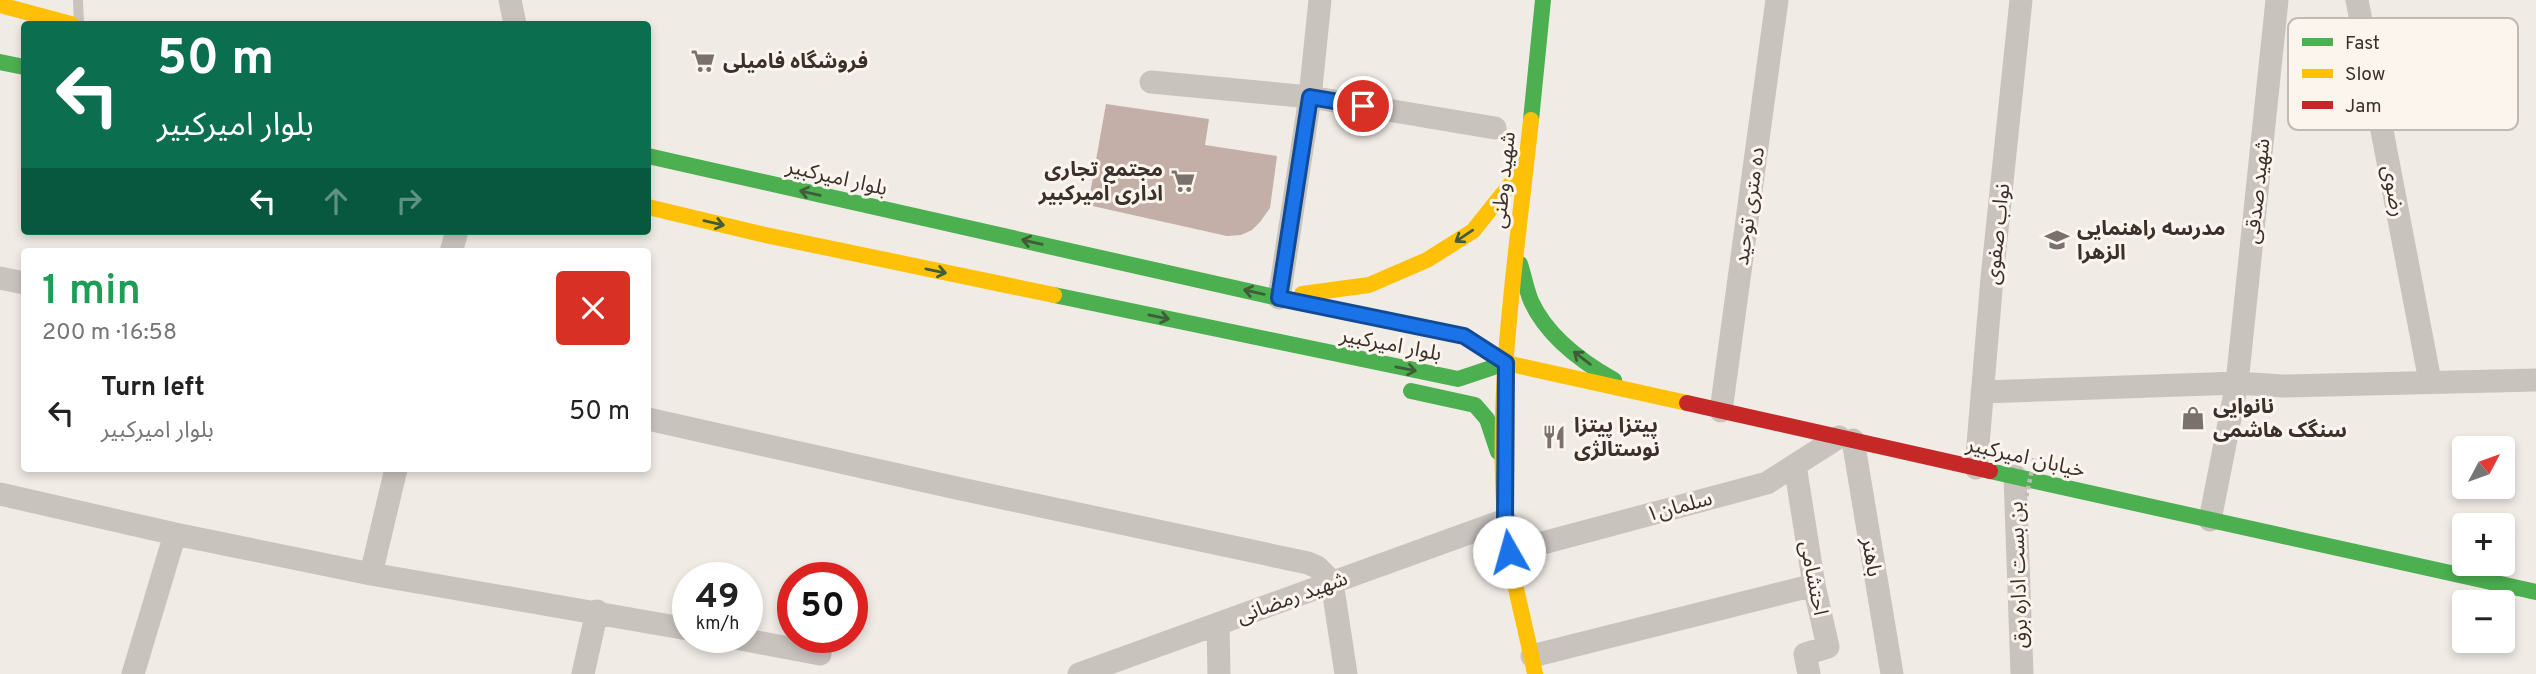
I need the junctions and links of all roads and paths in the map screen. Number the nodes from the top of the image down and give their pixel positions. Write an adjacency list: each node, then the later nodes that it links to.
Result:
1 (78, 0): 12 (lane)
2 (510, 0): 13 (street)
3 (1320, 0): 17 (street)
4 (1543, 0): 21 (main road, شهید وطنی)
5 (1777, 0): 34 (street, ده متری توحید)
6 (2021, 0): 32 (street, نواب صفوی)
7 (2277, 0): 31 (street, شهید صدقی)
8 (2357, 0): 10 (street, رضوی)
9 (0, 5): 11 (main road)
10 (2360, 18)
11 (60, 21)
12 (79, 21)
13 (515, 21)
14 (0, 62): 15 (main road)
15 (21, 66)
16 (1151, 82): 17 (street)
17 (1310, 97): 18 (street); 26 (street)
18 (1495, 128)
19 (2382, 130): 30 (street, رضوی)
20 (651, 157): 26 (main road, بلوار امیرکبیر, one-way to 20)
21 (1525, 166): 23 (main road, شهید وطنی); 26 (main road, one-way to 26)
22 (651, 208): 27 (main road, بلوار امیرکبیر, one-way to 27)
23 (1517, 251): 28 (main road, شهید وطنی); 33 (main road, one-way to 23)
24 (0, 278): 25 (street)
25 (21, 282)
26 (1279, 298): 28 (main road, بلوار امیرکبیر)
27 (1364, 361): 28 (main road, بلوار امیرکبیر, one-way to 28); 40 (main road)
28 (1506, 363): 33 (main road, خیابان امیرکبیر); 40 (main road, شهید وطنی)
29 (2536, 380): 30 (street)
30 (2430, 381): 31 (street)
31 (2237, 383): 32 (street); 46 (street, شهید صدقی)
32 (1982, 392): 39 (street, نواب صفوی)
33 (1640, 393): 34 (main road, خیابان امیرکبیر)
34 (1721, 411): 36 (main road, خیابان امیرکبیر)
35 (651, 420): 50 (street)
36 (1846, 439): 38 (street, سلمان۱); 39 (main road, خیابان امیرکبیر); 65 (street, باهنر)
37 (2035, 455): 44 (path, bridge)
38 (1795, 465): 48 (street, سلمان۱); 51 (street, احتشامی)
39 (1976, 468): 42 (main road, خیابان امیرکبیر)
40 (1504, 470): 45 (main road, شهید وطنی)
41 (395, 472): 49 (street)
42 (2015, 476): 46 (main road, خیابان امیرکبیر); 66 (street, بن بست اداره برق)
43 (0, 494): 47 (street)
44 (2025, 503)
45 (1505, 520): 48 (main road, شهید وطنی); 50 (street, شهید رمضانی)
46 (2210, 520): 52 (main road, خیابان امیرکبیر)
47 (175, 534): 49 (street); 59 (street)
48 (1509, 552): 58 (main road, شهید وطنی)
49 (371, 574): 53 (street)
50 (1332, 582): 54 (street, شهید رمضانی); 63 (street)
51 (1814, 585): 58 (street); 64 (street, احتشامی)
52 (2536, 592)
53 (597, 611): 55 (street); 60 (street)
54 (1218, 624): 61 (street, شهید رمضانی); 62 (street)
55 (672, 626)
56 (763, 643): 57 (street)
57 (820, 654)
58 (1533, 665)
59 (133, 674)
60 (583, 674)
61 (1079, 674)
62 (1219, 674)
63 (1346, 674)
64 (1809, 674)
65 (1892, 674)
66 (2022, 674)

